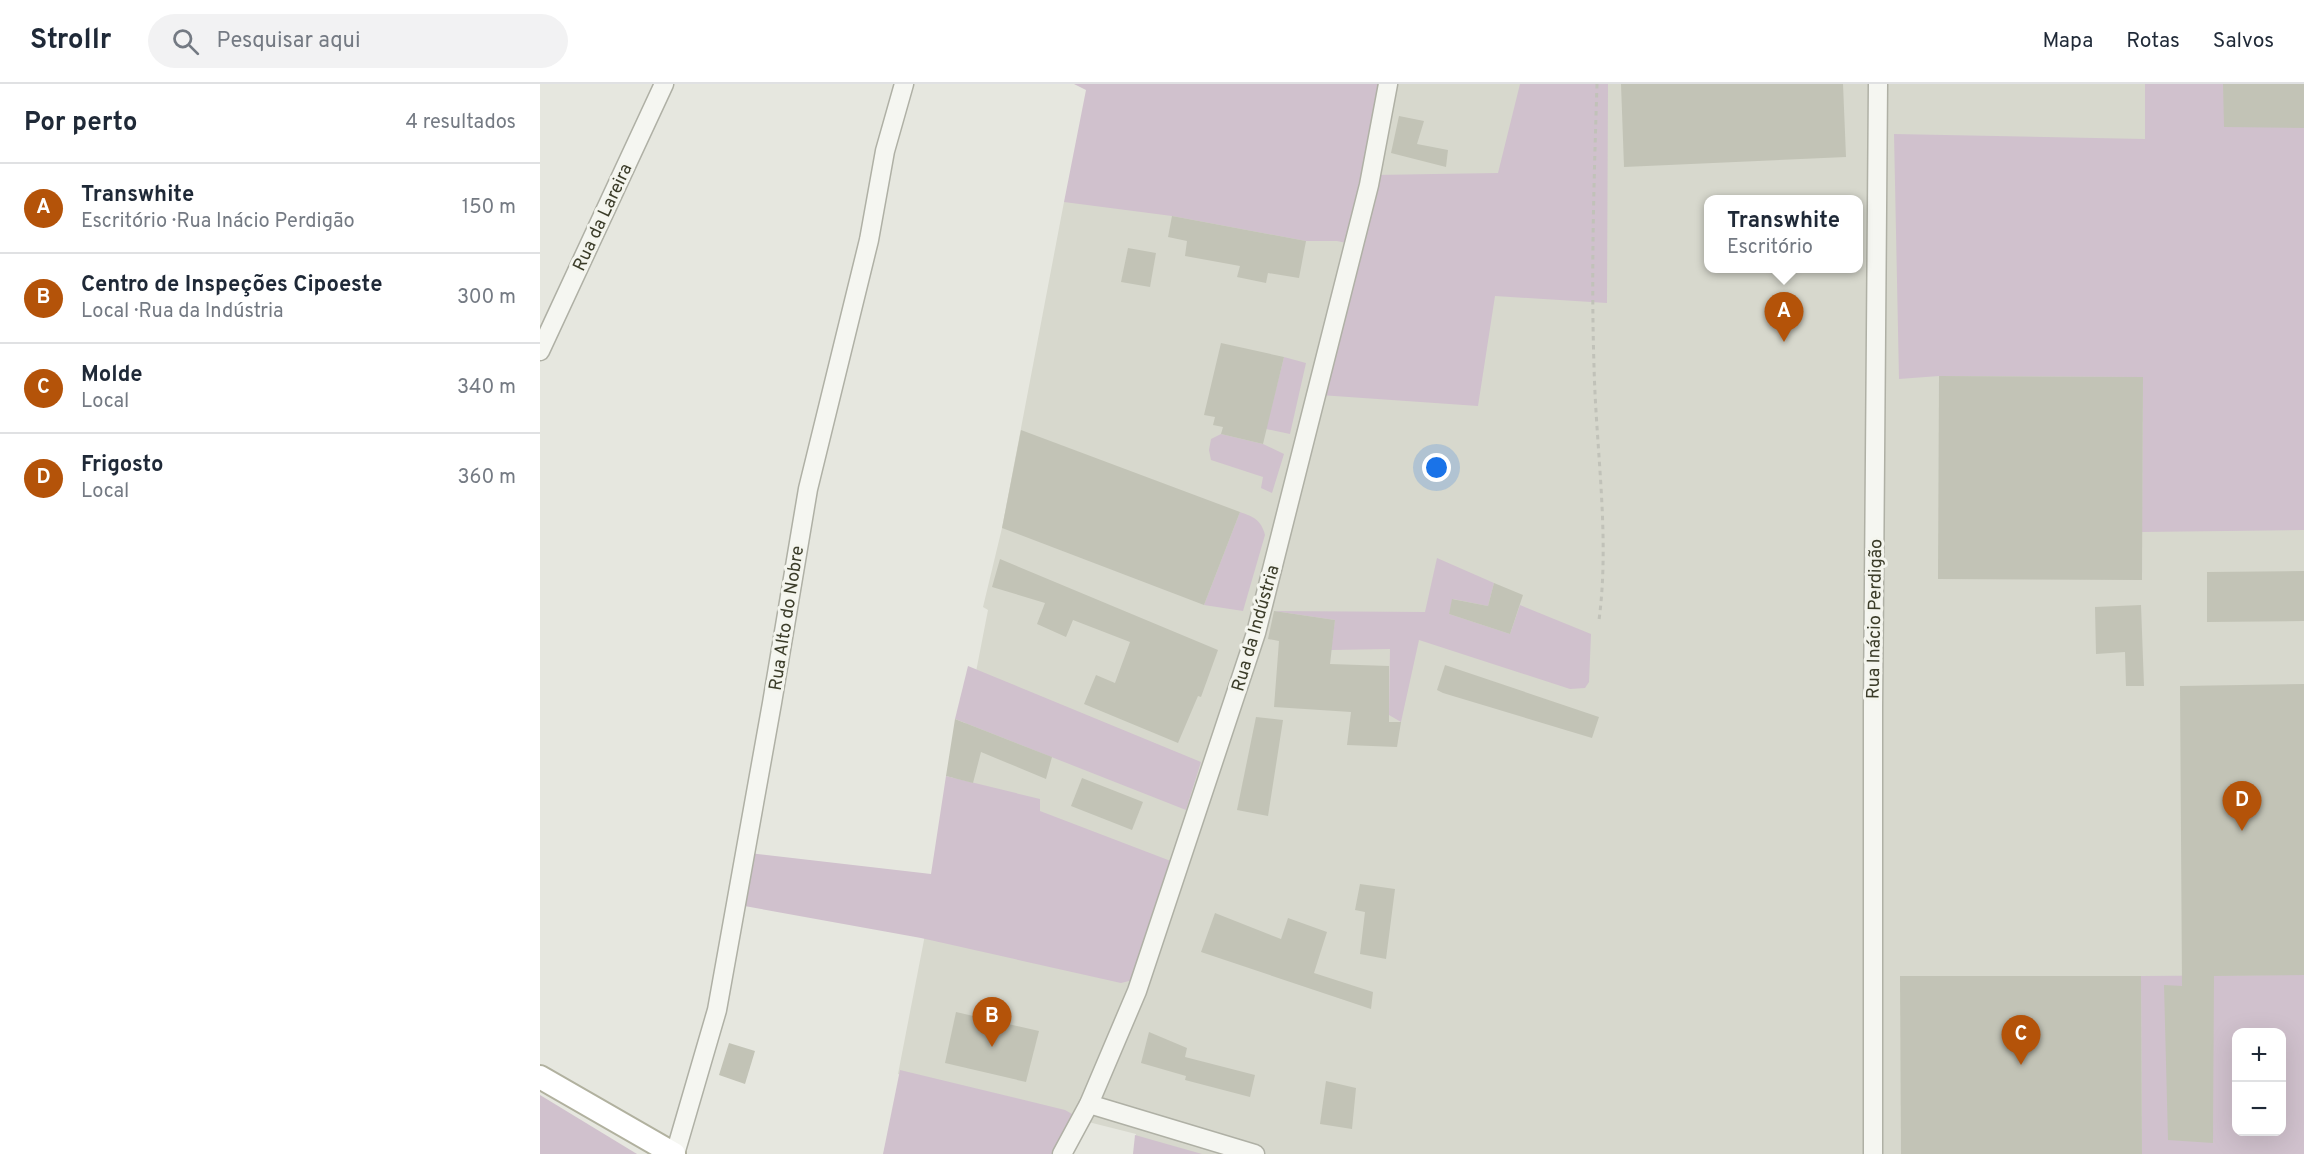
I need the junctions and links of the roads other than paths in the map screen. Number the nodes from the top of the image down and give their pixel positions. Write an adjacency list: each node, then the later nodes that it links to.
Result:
1 (664, 84): 5 (street, Rua da Lareira)
2 (904, 84): 8 (street, Rua Alto do Nobre)
3 (1388, 84): 7 (street, Rua da Indústria)
4 (1878, 84): 11 (street, Rua Inácio Perdigão)
5 (540, 351)
6 (540, 1077): 8 (main road)
7 (1089, 1104): 9 (street, Rua da Indústria); 10 (street)
8 (675, 1154)
9 (1062, 1154)
10 (1255, 1154)
11 (1873, 1154)

